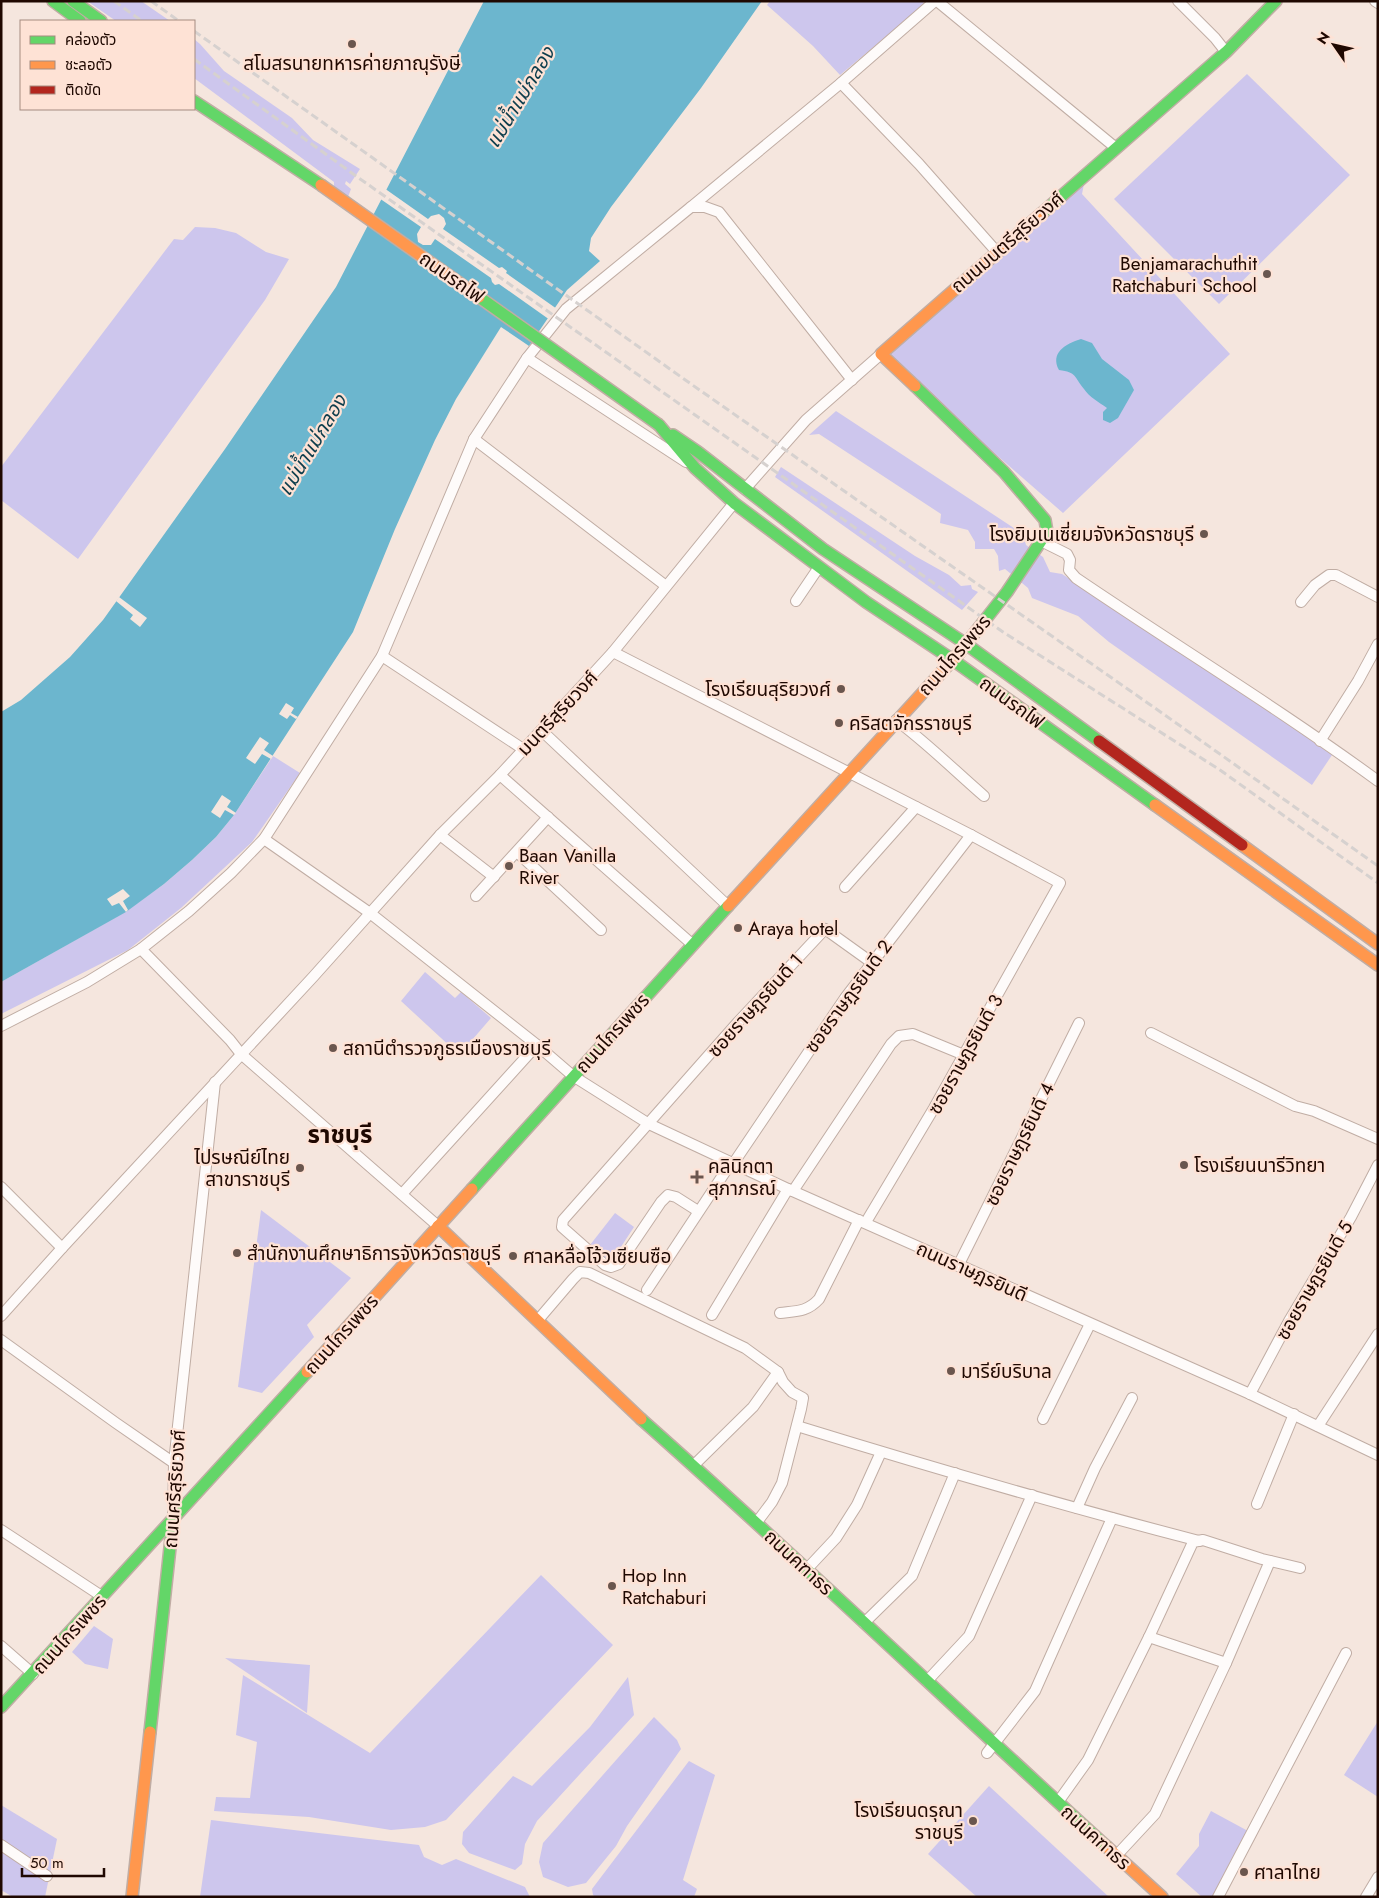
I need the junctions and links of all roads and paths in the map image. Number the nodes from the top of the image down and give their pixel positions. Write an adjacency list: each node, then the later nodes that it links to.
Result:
1 (53, 1): 6 (main road)
2 (73, 1): 7 (main road)
3 (936, 1): 9 (street); 13 (street)
4 (1178, 1): 8 (street)
5 (1276, 1): 8 (main road, ถนนมนตรีสุริยวงศ์)
6 (79, 20)
7 (100, 20)
8 (1226, 52): 13 (main road, ถนนมนตรีสุริยวงศ์)
9 (840, 83): 14 (street); 15 (street)
10 (195, 93): 12 (main road, ถนนรถไฟ)
11 (195, 102): 12 (main road, ถนนรถไฟ)
12 (243, 132): 19 (main road, ถนนรถไฟ, bridge)
13 (1116, 148): 15 (main road, ถนนมนตรีสุริยวงศ์)
14 (690, 207): 17 (street); 18 (street)
15 (996, 251): 16 (main road, ถนนมนตรีสุริยวงศ์)
16 (881, 354): 18 (street, ถนนมนตรีสุริยวงศ์); 24 (main road, ถนนไกรเพชร)
17 (527, 358): 20 (street); 21 (street)
18 (852, 380): 22 (street, ถนนมนตรีสุริยวงศ์)
19 (659, 425): 21 (main road, ถนนรถไฟ); 22 (main road, ถนนรถไฟ)
20 (474, 439): 26 (street); 33 (street)
21 (695, 468): 23 (main road, ถนนรถไฟ)
22 (745, 489): 30 (main road, ถนนรถไฟ)
23 (734, 504): 25 (main road, ถนนรถไฟ); 26 (street, มนตรีสุริยวงศ์)
24 (1040, 543): 30 (main road, ถนนไกรเพชร); 37 (street)
25 (819, 567): 28 (street); 34 (main road, ถนนรถไฟ)
26 (666, 586): 32 (street, มนตรีสุริยวงศ์)
27 (1378, 597): 29 (street)
28 (796, 601)
29 (1301, 602)
30 (966, 644): 34 (main road, ถนนไกรเพชร); 55 (main road, ถนนรถไฟ)
31 (1378, 644): 37 (street)
32 (613, 652): 36 (street, มนตรีสุริยวงศ์); 39 (street)
33 (382, 656): 38 (street); 47 (street)
34 (953, 660): 35 (main road, ถนนไกรเพชร); 59 (main road, ถนนรถไฟ)
35 (896, 720): 39 (main road, ถนนไกรเพชร); 42 (street)
36 (541, 730): 38 (street, มนตรีสุริยวงศ์); 52 (street)
37 (1320, 741): 41 (street)
38 (523, 749): 40 (street, มนตรีสุริยวงศ์)
39 (848, 772): 43 (street); 52 (main road, ถนนไกรเพชร)
40 (500, 775): 44 (street); 45 (street, มนตรีสุริยวงศ์)
41 (1378, 781)
42 (984, 796)
43 (916, 808): 46 (street); 50 (street)
44 (548, 817): 48 (street); 56 (street)
45 (440, 835): 49 (street); 53 (street, มนตรีสุริยวงศ์)
46 (971, 835): 58 (street, ซอยราษฎรยินดี 2); 65 (street, ซอยราษฎรยินดี 3)
47 (264, 839): 53 (street, ถนนราษฎรยินดี); 57 (street)
48 (517, 852): 49 (street); 54 (street)
49 (494, 877): 51 (street)
50 (845, 887)
51 (476, 896)
52 (728, 906): 56 (main road, ถนนไกรเพชร)
53 (370, 913): 63 (street, ถนนราษฎรยินดี); 64 (street, มนตรีสุริยวงศ์)
54 (600, 930)
55 (1378, 944)
56 (693, 945): 66 (main road, ถนนไกรเพชร)
57 (141, 949): 61 (street); 64 (street)
58 (871, 962): 68 (street, ซอยราษฎรยินดี 1); 70 (street, ซอยราษฎรยินดี 2)
59 (1378, 965)
60 (1079, 1023): 79 (street, ซอยราษฎรยินดี 4)
61 (1, 1026)
62 (1151, 1033): 69 (street)
63 (537, 1045): 66 (street, ถนนราษฎรยินดี); 74 (street)
64 (241, 1054): 67 (street, มนตรีสุริยวงศ์); 74 (street)
65 (964, 1055): 73 (street); 76 (street, ซอยราษฎรยินดี 3)
66 (573, 1076): 68 (street, ถนนราษฎรยินดี); 77 (main road, ถนนไกรเพชร)
67 (215, 1082): 78 (street, มนตรีสุริยวงศ์); 97 (street, ถนนศรีสุริยวงศ์)
68 (649, 1124): 70 (street, ถนนราษฎรยินดี); 75 (street)
69 (1378, 1139)
70 (732, 1163): 73 (street, ถนนราษฎรยินดี); 75 (street, ซอยราษฎรยินดี 2)
71 (1378, 1165): 89 (street, ซอยราษฎรยินดี 5)
72 (1, 1187): 78 (street)
73 (791, 1190): 76 (street, ถนนราษฎรยินดี); 82 (street)
74 (402, 1194): 77 (street)
75 (698, 1211): 80 (street, ซอยราษฎรยินดี 2)
76 (862, 1221): 79 (street, ถนนราษฎรยินดี); 81 (street, ซอยราษฎรยินดี 3)
77 (438, 1226): 84 (main road, ถนนคฑาธร); 104 (main road, ถนนไกรเพชร)
78 (62, 1248): 83 (street, มนตรีสุริยวงศ์)
79 (958, 1266): 85 (street, ถนนราษฎรยินดี)
80 (648, 1290)
81 (780, 1313)
82 (712, 1315)
83 (1, 1316)
84 (538, 1320): 88 (street); 98 (main road, ถนนคฑาธร)
85 (1090, 1324): 89 (street, ถนนราษฎรยินดี); 92 (street)
86 (1378, 1334): 94 (street)
87 (1, 1340): 97 (street)
88 (778, 1372): 93 (street); 98 (street)
89 (1250, 1394): 91 (street, ถนนราษฎรยินดี)
90 (1132, 1398): 102 (street)
91 (1294, 1414): 94 (street, ถนนราษฎรยินดี); 101 (street)
92 (1043, 1419)
93 (797, 1426): 95 (street); 105 (street)
94 (1318, 1426): 96 (street, ถนนราษฎรยินดี)
95 (881, 1452): 99 (street); 110 (street)
96 (1378, 1455)
97 (174, 1463): 104 (street, ถนนศรีสุริยวงศ์)
98 (694, 1465): 105 (main road, ถนนคฑาธร)
99 (955, 1473): 100 (street); 112 (street)
100 (1032, 1495): 102 (street); 118 (street)
101 (1257, 1504)
102 (1077, 1508): 103 (street)
103 (1112, 1518): 107 (street); 120 (street)
104 (173, 1520): 111 (main road, ถนนไกรเพชร); 126 (main road, ถนนศรีสุริยวงศ์)
105 (757, 1522): 110 (main road, ถนนคฑาธร)
106 (1, 1530): 111 (street)
107 (1199, 1541): 108 (street); 113 (street)
108 (1270, 1561): 109 (street); 116 (street)
109 (1300, 1568)
110 (806, 1569): 112 (main road, ถนนคฑาธร)
111 (103, 1597): 117 (main road, ถนนไกรเพชร)
112 (864, 1624): 118 (main road, ถนนคฑาธร)
113 (1149, 1637): 116 (street); 121 (street)
114 (1, 1646): 117 (street)
115 (1346, 1653): 128 (street)
116 (1226, 1663): 123 (street)
117 (33, 1674): 119 (main road, ถนนไกรเพชร)
118 (927, 1681): 120 (main road, ถนนคฑาธร)
119 (1, 1707)
120 (991, 1749): 121 (main road, ถนนคฑาธร)
121 (1058, 1802): 123 (main road, ถนนคฑาธร)
122 (1, 1845): 124 (street)
123 (1116, 1856): 127 (main road, ถนนคฑาธร)
124 (46, 1876)
125 (1378, 1877): 129 (street)
126 (132, 1897)
127 (1162, 1897)
128 (1218, 1897)
129 (1366, 1897)

